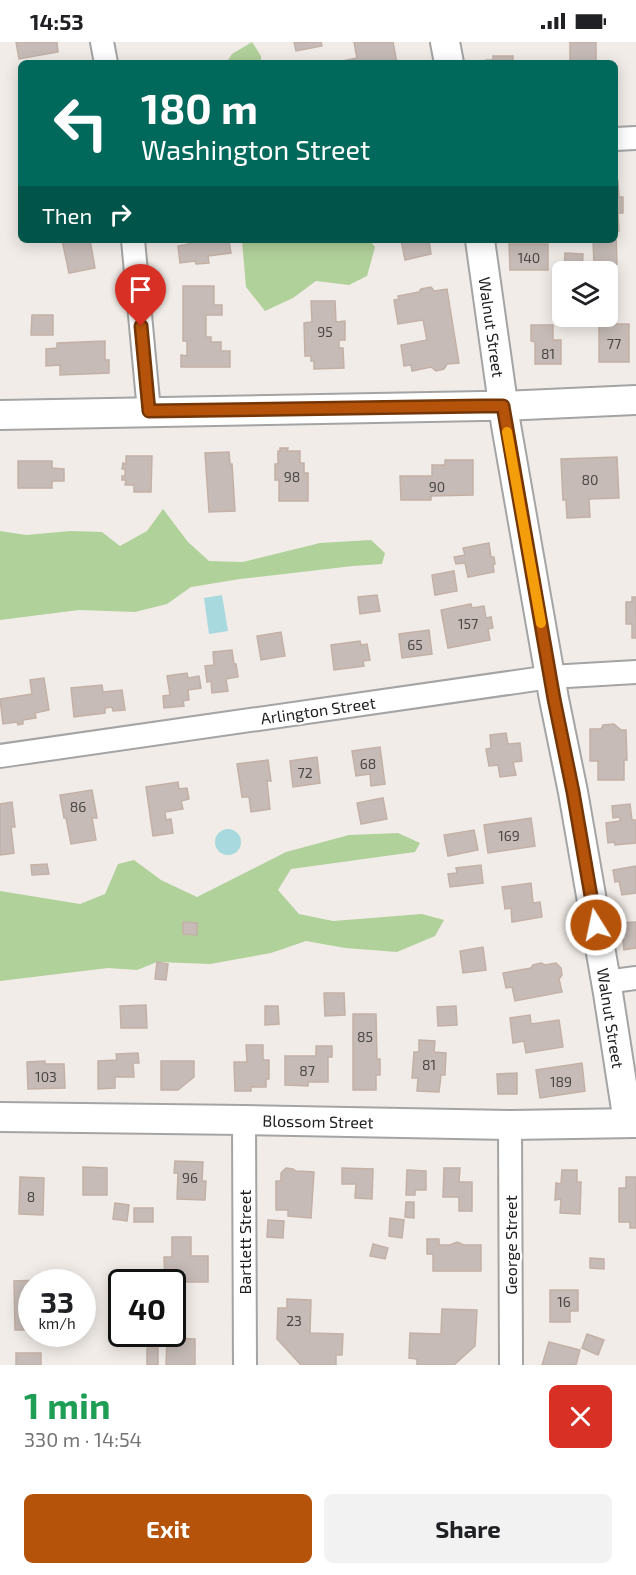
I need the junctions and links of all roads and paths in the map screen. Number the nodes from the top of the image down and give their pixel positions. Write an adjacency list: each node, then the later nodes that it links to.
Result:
1 (102, 42): 3 (street)
2 (445, 42): 4 (street)
3 (105, 60)
4 (448, 60)
5 (636, 138): 6 (street)
6 (618, 139)
7 (133, 243): 11 (street)
8 (480, 243): 10 (street, Walnut Street)
9 (636, 400): 10 (street)
10 (503, 406): 11 (street); 14 (street, Walnut Street)
11 (149, 411): 12 (street)
12 (0, 415)
13 (636, 672): 14 (street, Arlington Street)
14 (550, 677): 15 (street, Arlington Street); 17 (street, Walnut Street)
15 (0, 756)
16 (636, 978): 17 (street)
17 (606, 982): 20 (street, Walnut Street)
18 (0, 1117): 19 (street, Blossom Street)
19 (243, 1120): 21 (street, Blossom Street); 22 (street, Bartlett Street)
20 (632, 1123): 21 (street, Blossom Street)
21 (510, 1125): 23 (street, George Street)
22 (245, 1365)
23 (511, 1365)

